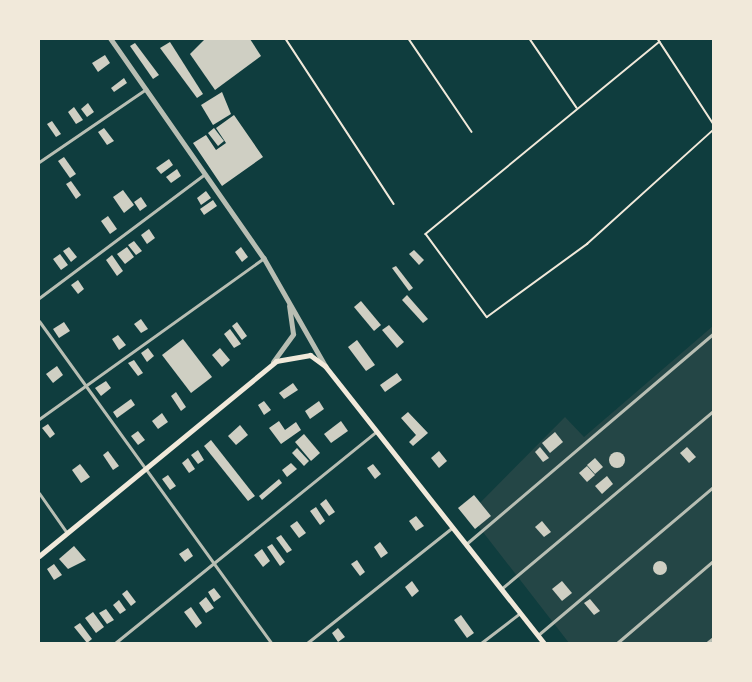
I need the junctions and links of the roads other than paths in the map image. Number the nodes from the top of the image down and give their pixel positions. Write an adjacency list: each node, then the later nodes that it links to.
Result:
1 (111, 39): 2 (street)
2 (146, 89): 3 (street); 4 (street)
3 (39, 162)
4 (205, 174): 5 (street); 6 (street)
5 (264, 258): 7 (street); 12 (street)
6 (39, 298)
7 (287, 298): 10 (street); 11 (street)
8 (39, 321): 12 (street)
9 (713, 334): 21 (street)
10 (325, 366): 11 (main road); 15 (main road)
11 (268, 368): 16 (main road)
12 (84, 385): 14 (street); 16 (street)
13 (713, 411): 25 (street)
14 (39, 419)
15 (376, 432): 19 (main road); 24 (street)
16 (145, 470): 20 (main road); 24 (street)
17 (713, 487): 27 (street)
18 (39, 493): 20 (street)
19 (453, 527): 21 (main road); 31 (street)
20 (67, 533): 22 (main road)
21 (466, 544): 25 (main road)
22 (39, 556)
23 (713, 561): 34 (street)
24 (214, 563): 29 (street); 30 (street)
25 (501, 589): 26 (main road)
26 (520, 613): 27 (main road); 32 (street)
27 (537, 635): 33 (main road)
28 (713, 638): 35 (street)
29 (115, 643)
30 (271, 643)
31 (307, 643)
32 (481, 643)
33 (544, 643)
34 (616, 643)
35 (707, 643)

